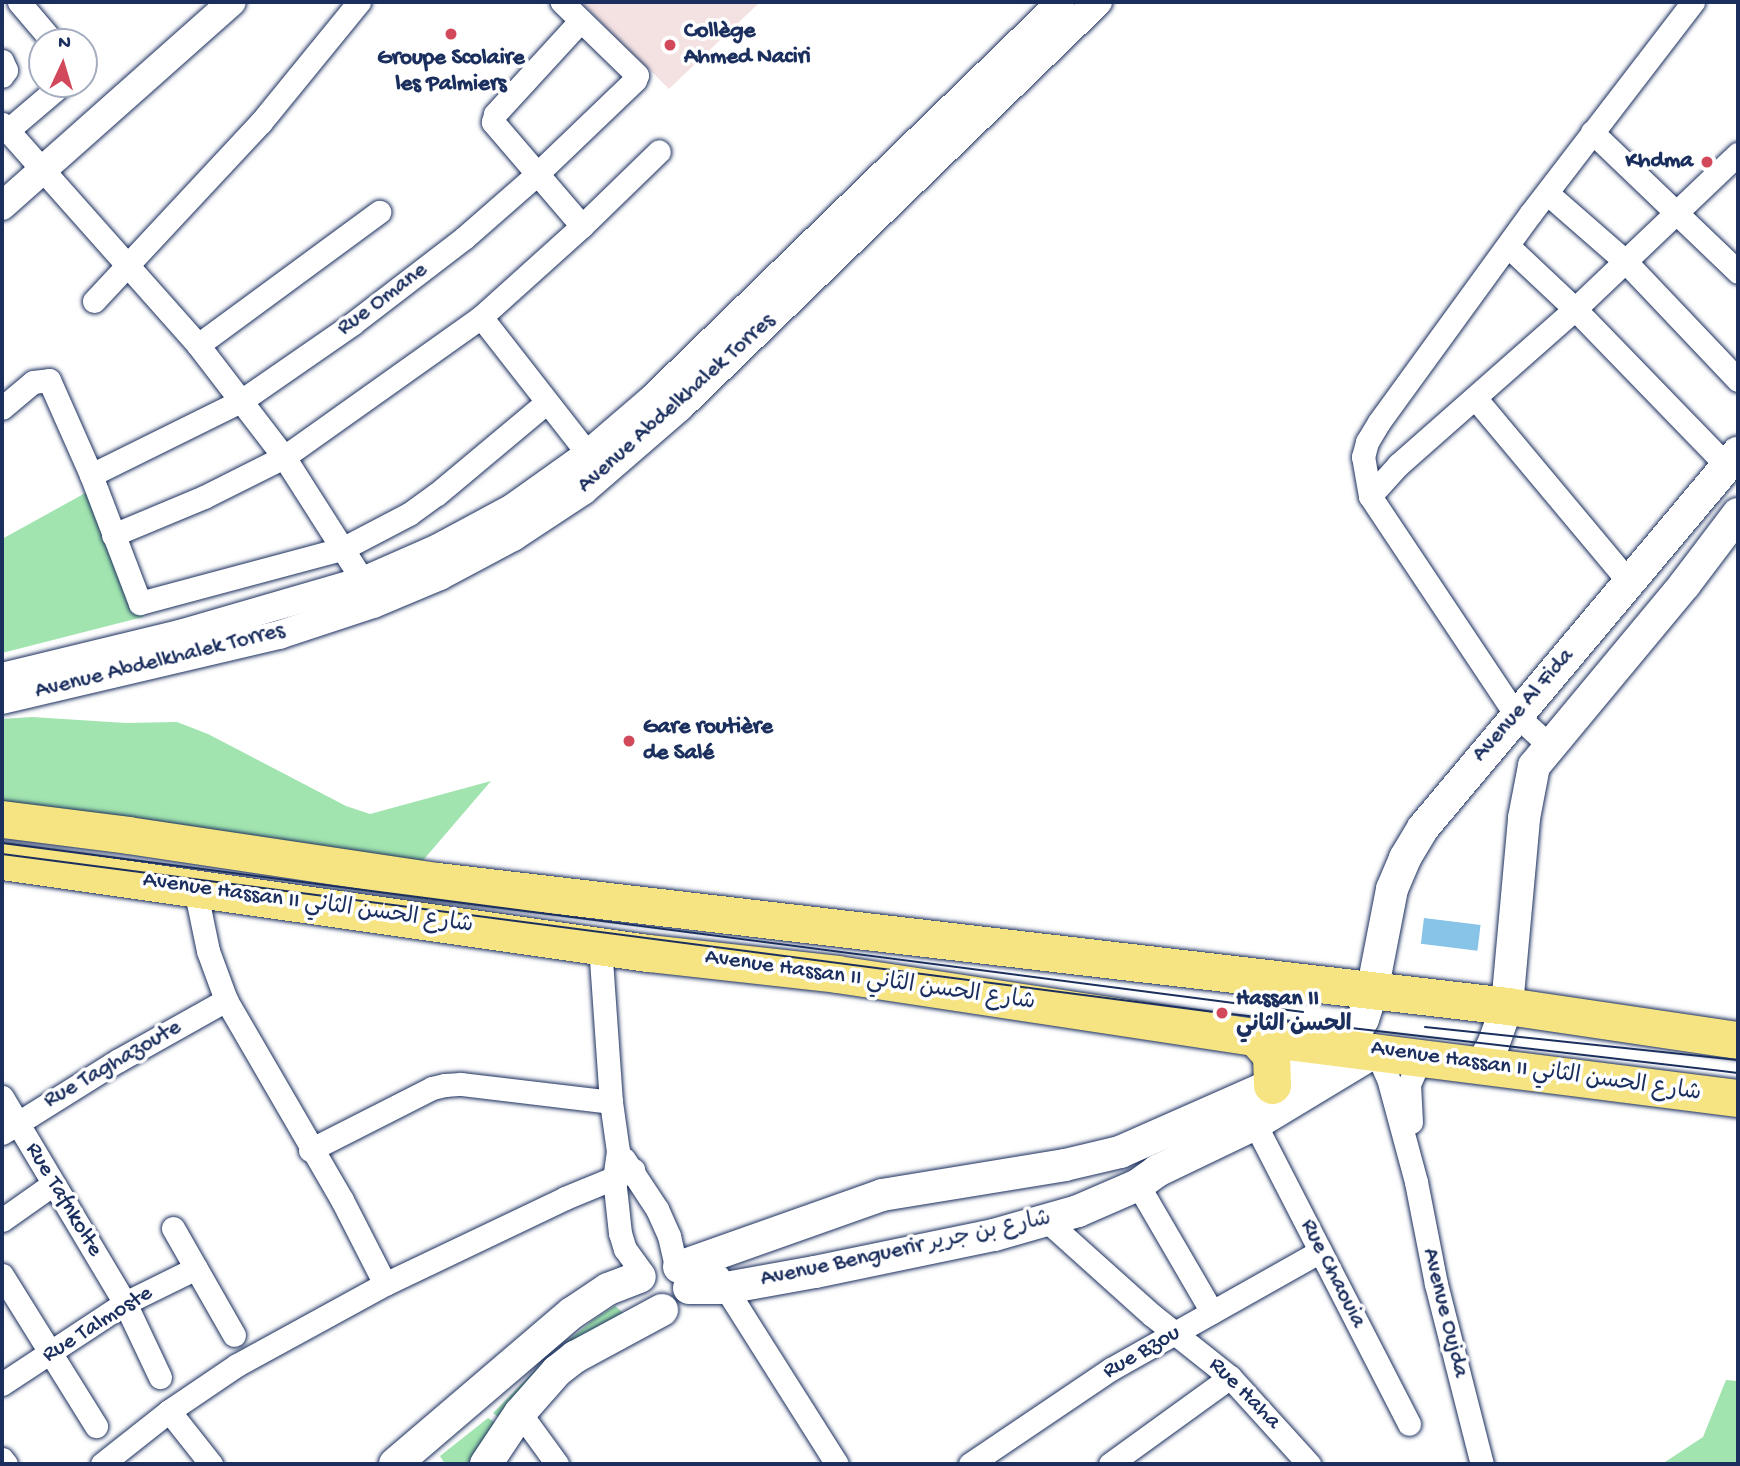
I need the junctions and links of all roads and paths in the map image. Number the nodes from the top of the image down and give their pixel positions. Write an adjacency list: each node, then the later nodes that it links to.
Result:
1 (19, 2): 9 (street)
2 (232, 2): 17 (street)
3 (359, 2): 26 (street)
4 (562, 2): 8 (street)
5 (1061, 2): 37 (street, Avenue Abdelkhalek Torres)
6 (1098, 2): 50 (street, Avenue Abdelkhalek Torres)
7 (1693, 2): 14 (street)
8 (581, 20): 18 (street); 18 (street, Rue Omane)
9 (41, 28)
10 (2, 61): 11 (street)
11 (2, 76)
12 (43, 98): 13 (street)
13 (5, 127): 17 (street)
14 (1592, 132): 19 (street); 22 (street)
15 (659, 152): 23 (street)
16 (1738, 154): 22 (street)
17 (42, 170): 20 (street); 26 (street)
18 (537, 174): 23 (street); 35 (street, Rue Omane)
19 (1547, 193): 24 (street); 25 (street)
20 (2, 206)
21 (379, 212): 31 (street)
22 (1679, 212): 25 (street); 27 (street)
23 (582, 226): 30 (street)
24 (1509, 247): 29 (street); 41 (street)
25 (1625, 261): 29 (street); 32 (street)
26 (130, 266): 28 (street); 31 (street)
27 (1738, 272)
28 (94, 301)
29 (1575, 309): 33 (street); 39 (street)
30 (481, 317): 36 (street); 38 (street)
31 (198, 345): 35 (street)
32 (1738, 380)
33 (1476, 399): 41 (street); 47 (street)
34 (4, 400): 40 (street)
35 (241, 401): 38 (street); 40 (street, Rue Omane)
36 (546, 403): 37 (street); 44 (street)
37 (588, 454): 46 (street, Avenue Abdelkhalek Torres)
38 (284, 457): 43 (street); 44 (street)
39 (1733, 460): 45 (main road, Avenue Al Fida)
40 (91, 475): 43 (street)
41 (1370, 496): 51 (street)
42 (1738, 514): 48 (main road, Avenue Al Fida)
43 (113, 535): 44 (street)
44 (342, 549): 46 (street)
45 (1652, 556): 47 (main road, Avenue Al Fida); 48 (main road)
46 (363, 581): 49 (street, Avenue Abdelkhalek Torres)
47 (1629, 583): 51 (main road, Avenue Al Fida)
48 (1685, 584): 52 (main road, Avenue Al Fida)
49 (2, 677)
50 (2, 700)
51 (1516, 715): 52 (street); 59 (main road, Avenue Al Fida)
52 (1549, 746): 58 (main road, Avenue Al Fida)
53 (2, 819): 59 (highway, Avenue Hassan II شارع الحسن الثاني)
54 (2, 860): 55 (highway, Avenue Hassan II شارع الحسن الثاني)
55 (195, 888): 56 (highway, Avenue Hassan II شارع الحسن الثاني); 57 (street)
56 (600, 945): 60 (highway, Avenue Hassan II شارع الحسن الثاني); 67 (street)
57 (226, 1000): 69 (street, Rue Taghazoute); 70 (street)
58 (1507, 1006): 59 (highway, Avenue Hassan II شارع الحسن الثاني); 61 (highway, Avenue Hassan II شارع الحسن الثاني); 63 (main road, Avenue Al Fida)
59 (1363, 1027): 60 (highway, Avenue Hassan II شارع الحسن الثاني); 62 (highway, Avenue Hassan II شارع الحسن الثاني); 64 (main road, Avenue Benguerir شارع بن جرير); 68 (main road, Avenue Benguerir شارع بن جرير); 71 (street, Avenue Oujda)
60 (1255, 1037): 64 (highway)
61 (1738, 1040)
62 (1421, 1057): 63 (highway, Avenue Hassan II شارع الحسن الثاني); 71 (street, Avenue Oujda)
63 (1482, 1064): 66 (highway, Avenue Hassan II شارع الحسن الثاني)
64 (1272, 1085): 80 (main road, Avenue Benguerir شارع بن جرير)
65 (2, 1097): 69 (street, Rue Tafnkolte)
66 (1738, 1098)
67 (611, 1102): 70 (street); 72 (street)
68 (1255, 1124): 74 (main road, Avenue Benguerir شارع بن جرير); 78 (street, Rue Chaouia)
69 (9, 1127): 73 (street, Rue Tafnkolte)
70 (310, 1150): 83 (street)
71 (1410, 1160): 109 (street, Avenue Oujda)
72 (623, 1174): 80 (street); 82 (street); 83 (street)
73 (53, 1184): 75 (street); 85 (street, Rue Tafnkolte)
74 (1138, 1185): 76 (main road, Avenue Benguerir شارع بن جرير); 87 (street)
75 (2, 1220)
76 (1046, 1220): 84 (main road, Avenue Benguerir شارع بن جرير); 88 (street, Rue Haha)
77 (173, 1228): 79 (street)
78 (1320, 1251): 87 (street, Rue Bzou); 96 (street, Rue Chaouia)
79 (196, 1268): 85 (street, Rue Talmoste); 89 (street)
80 (687, 1269): 82 (main road); 84 (main road, Avenue Benguerir شارع بن جرير); 86 (main road)
81 (2, 1275): 90 (street)
82 (641, 1275): 86 (main road); 102 (main road)
83 (386, 1284): 94 (street)
84 (726, 1288): 105 (street)
85 (125, 1303): 90 (street, Rue Talmoste); 91 (street, Rue Tafnkolte)
86 (662, 1310): 95 (main road)
87 (1212, 1312): 88 (street, Rue Bzou)
88 (1178, 1333): 92 (street, Rue Haha); 106 (street, Rue Bzou)
89 (234, 1335)
90 (51, 1353): 93 (street, Rue Talmoste); 97 (street)
91 (160, 1377)
92 (1230, 1377): 107 (street); 108 (street, Rue Haha)
93 (2, 1384)
94 (169, 1411): 100 (street); 101 (street)
95 (520, 1413): 103 (main road); 104 (street)
96 (1409, 1424)
97 (96, 1426)
98 (2, 1459): 99 (street)
99 (6, 1464)
100 (102, 1464)
101 (211, 1464)
102 (395, 1464)
103 (486, 1464)
104 (557, 1464)
105 (836, 1464)
106 (970, 1464)
107 (1110, 1464)
108 (1309, 1464)
109 (1482, 1464)

